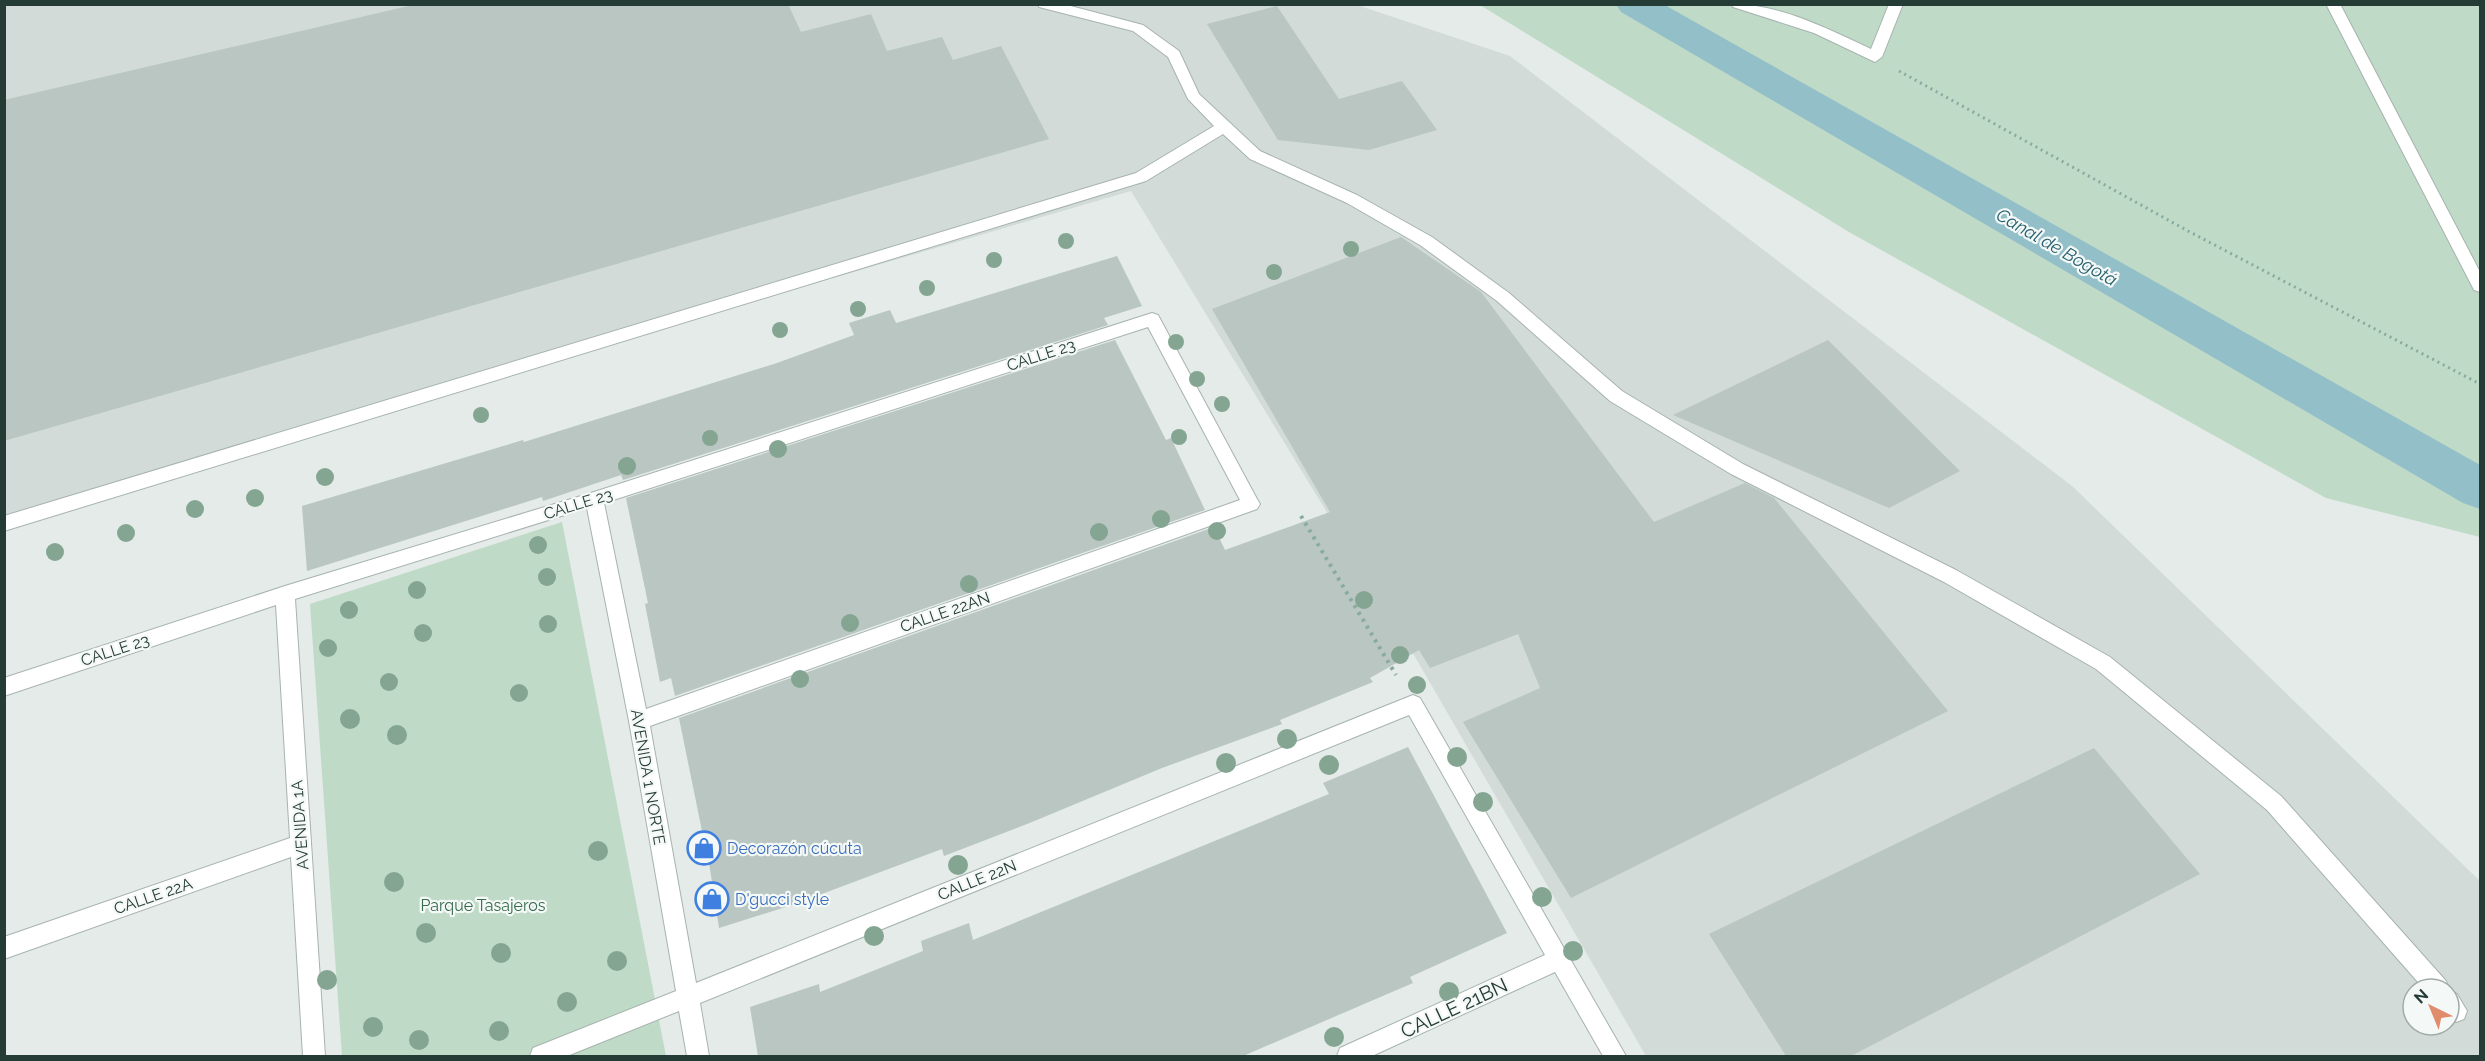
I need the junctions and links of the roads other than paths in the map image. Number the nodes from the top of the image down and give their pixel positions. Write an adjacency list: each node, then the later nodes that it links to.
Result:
1 (1044, 4): 5 (street)
2 (1738, 4): 3 (street)
3 (1896, 4)
4 (2333, 4): 6 (street)
5 (1224, 127): 9 (street); 16 (street)
6 (2481, 286)
7 (594, 499): 8 (street, CALLE 23); 10 (street, CALLE 23); 12 (street, AVENIDA 1 NORTE)
8 (1251, 504): 12 (street, CALLE 22AN)
9 (4, 524)
10 (285, 594): 11 (street, CALLE 23); 13 (street, AVENIDA 1A)
11 (4, 687)
12 (639, 720): 17 (street, AVENIDA 1 NORTE)
13 (301, 844): 14 (street, CALLE 22A); 18 (street, AVENIDA 1A)
14 (4, 948)
15 (1560, 959): 17 (street, CALLE 22N); 21 (street, CALLE 21BN); 22 (street)
16 (2427, 977)
17 (686, 998): 19 (street, CALLE 22N); 20 (street, AVENIDA 1 NORTE)
18 (314, 1056)
19 (541, 1056)
20 (698, 1056)
21 (1347, 1056)
22 (1615, 1056)

